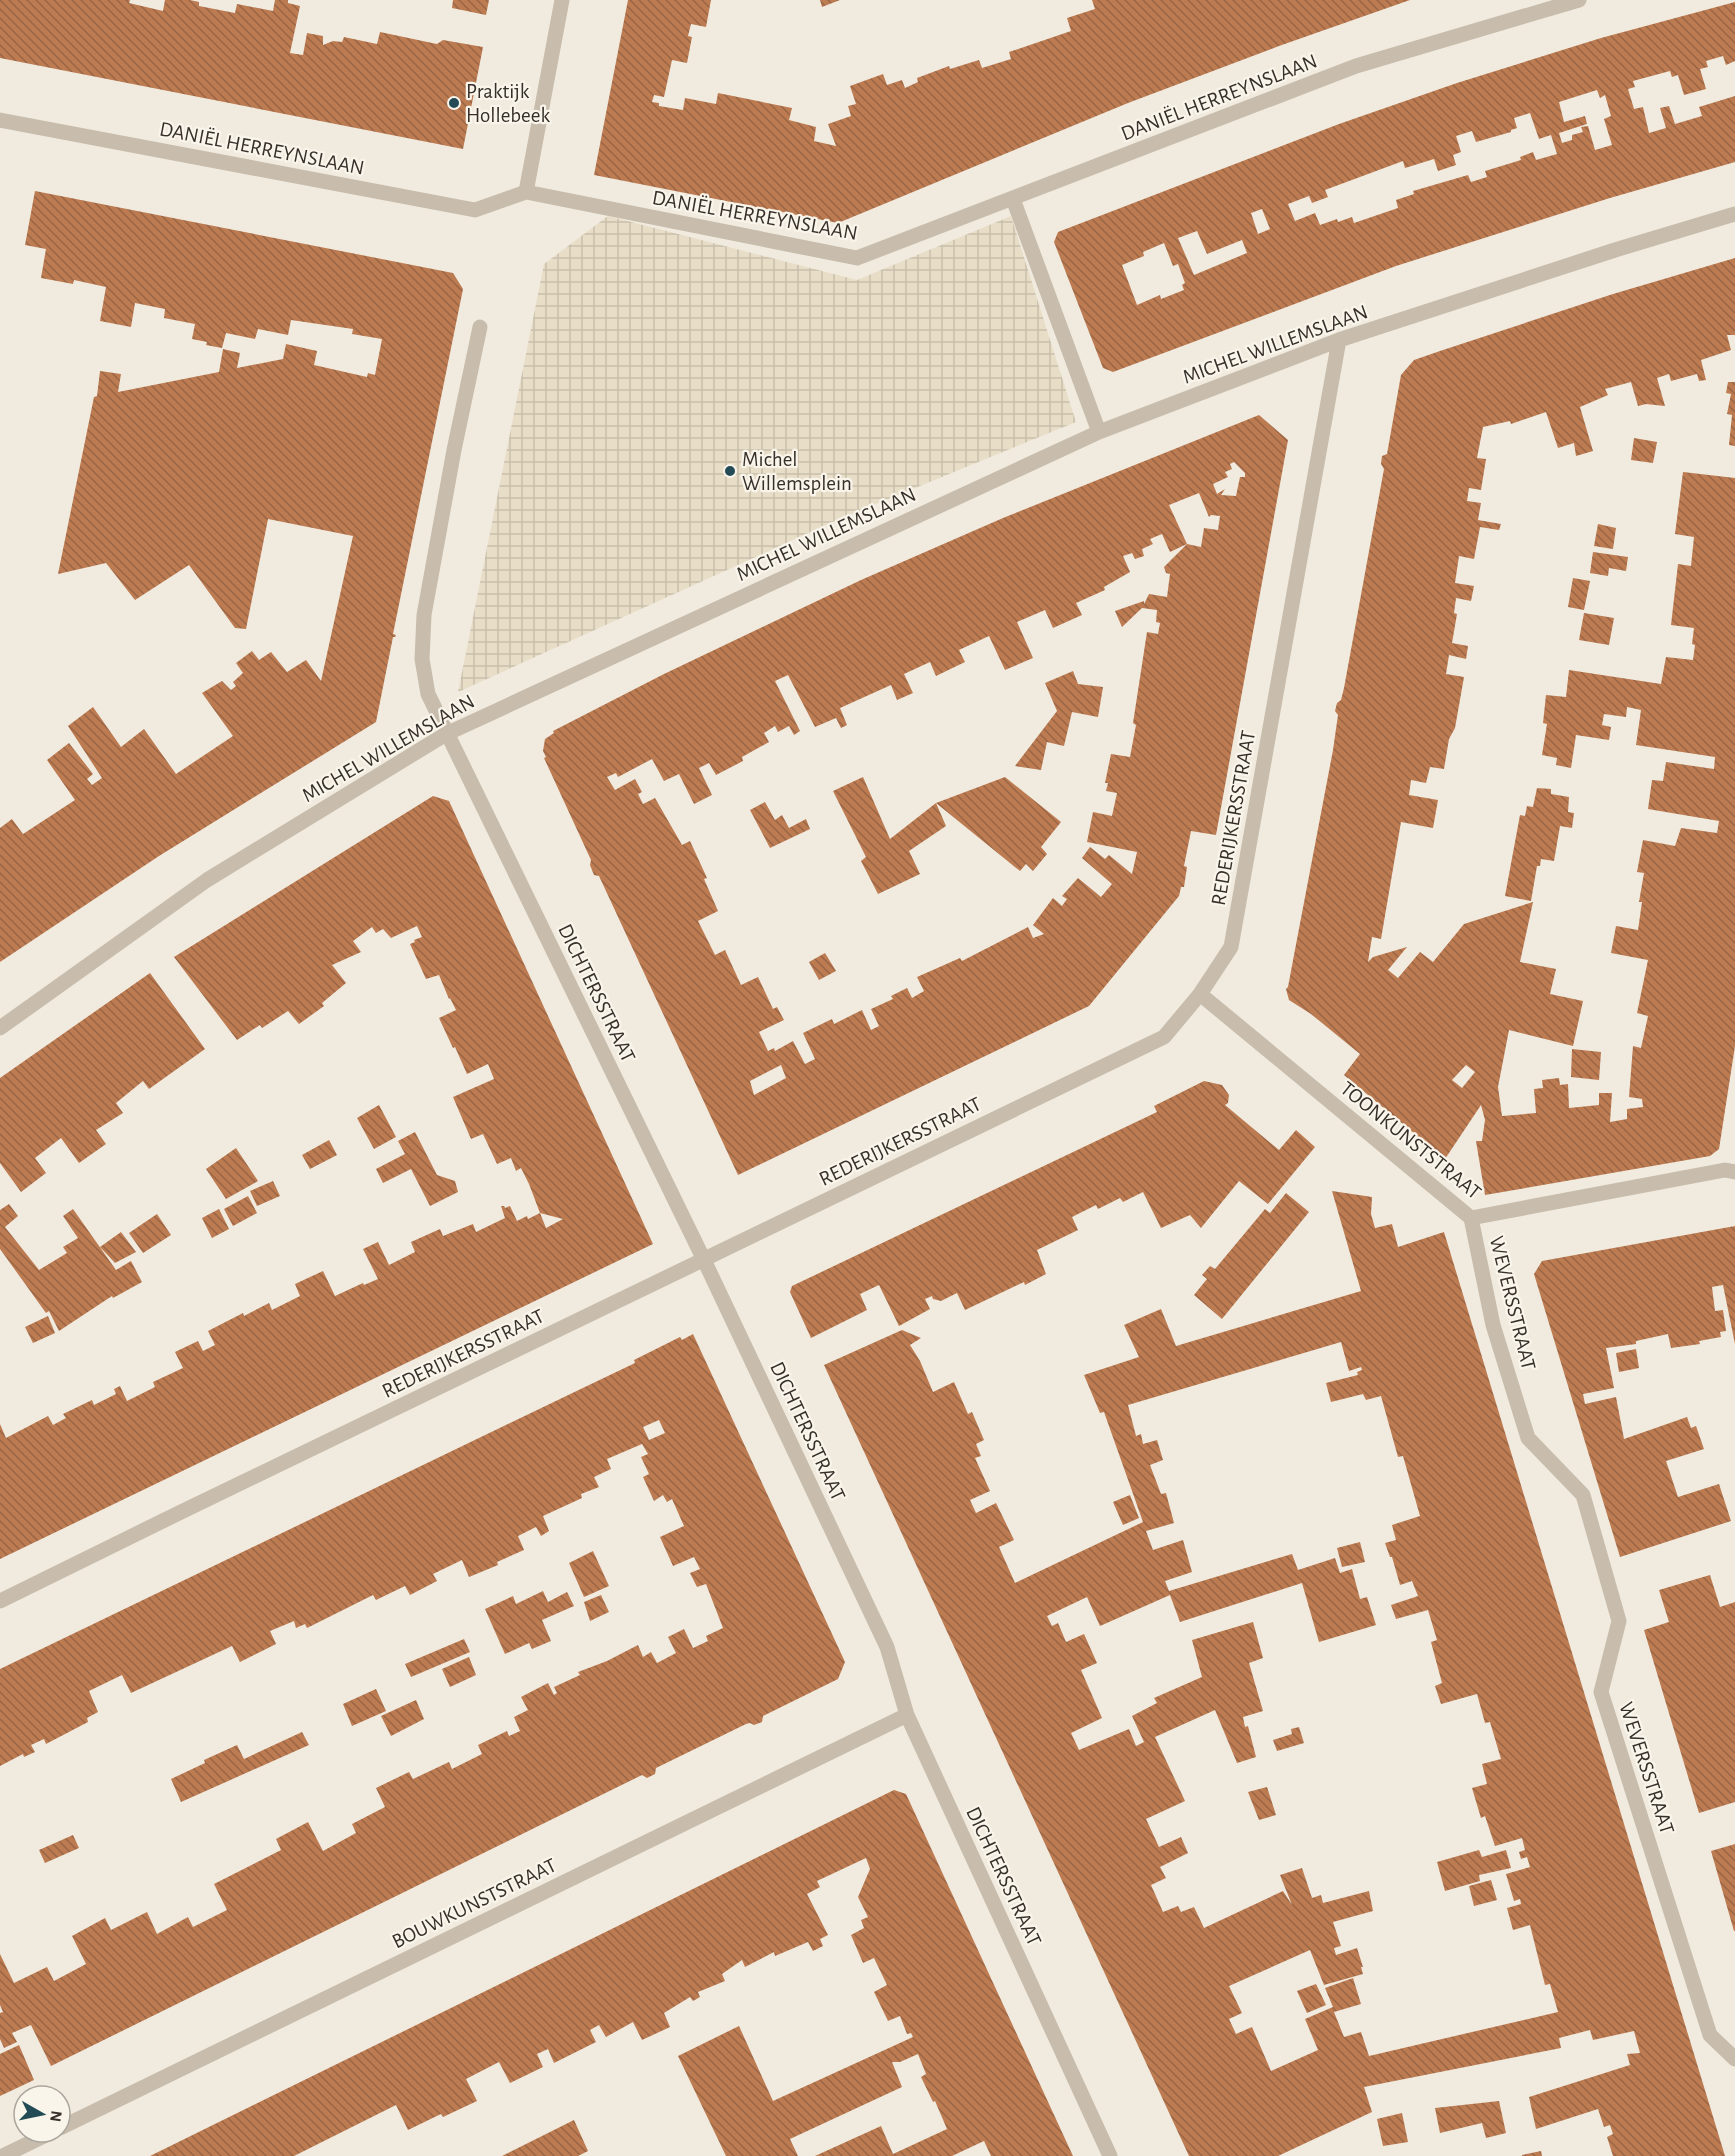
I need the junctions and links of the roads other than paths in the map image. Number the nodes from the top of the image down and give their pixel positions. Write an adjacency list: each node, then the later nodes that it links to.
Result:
1 (562, 0): 4 (street)
2 (1579, 0): 5 (street, DANIËL HERREYNSLAAN)
3 (0, 120): 4 (street, DANIËL HERREYNSLAAN)
4 (526, 192): 5 (street, DANIËL HERREYNSLAAN)
5 (1013, 199): 9 (street)
6 (1735, 214): 8 (street, MICHEL WILLEMSLAAN)
7 (480, 327): 10 (street)
8 (1338, 340): 9 (street, MICHEL WILLEMSLAAN); 11 (street, REDERIJKERSSTRAAT)
9 (1099, 432): 10 (street, MICHEL WILLEMSLAAN)
10 (446, 734): 12 (street, MICHEL WILLEMSLAAN); 15 (street, DICHTERSSTRAAT)
11 (1200, 994): 14 (street, TOONKUNSTSTRAAT); 15 (street, REDERIJKERSSTRAAT)
12 (0, 1028)
13 (1735, 1172): 14 (street, TOONKUNSTSTRAAT)
14 (1471, 1218): 18 (street, WEVERSSTRAAT)
15 (704, 1260): 16 (street, REDERIJKERSSTRAAT); 17 (street, DICHTERSSTRAAT)
16 (0, 1602)
17 (907, 1715): 19 (street, BOUWKUNSTSTRAAT); 22 (street, DICHTERSSTRAAT)
18 (1735, 2060)
19 (72, 2122)
20 (28, 2144): 21 (street)
21 (3, 2156)
22 (1110, 2156)

